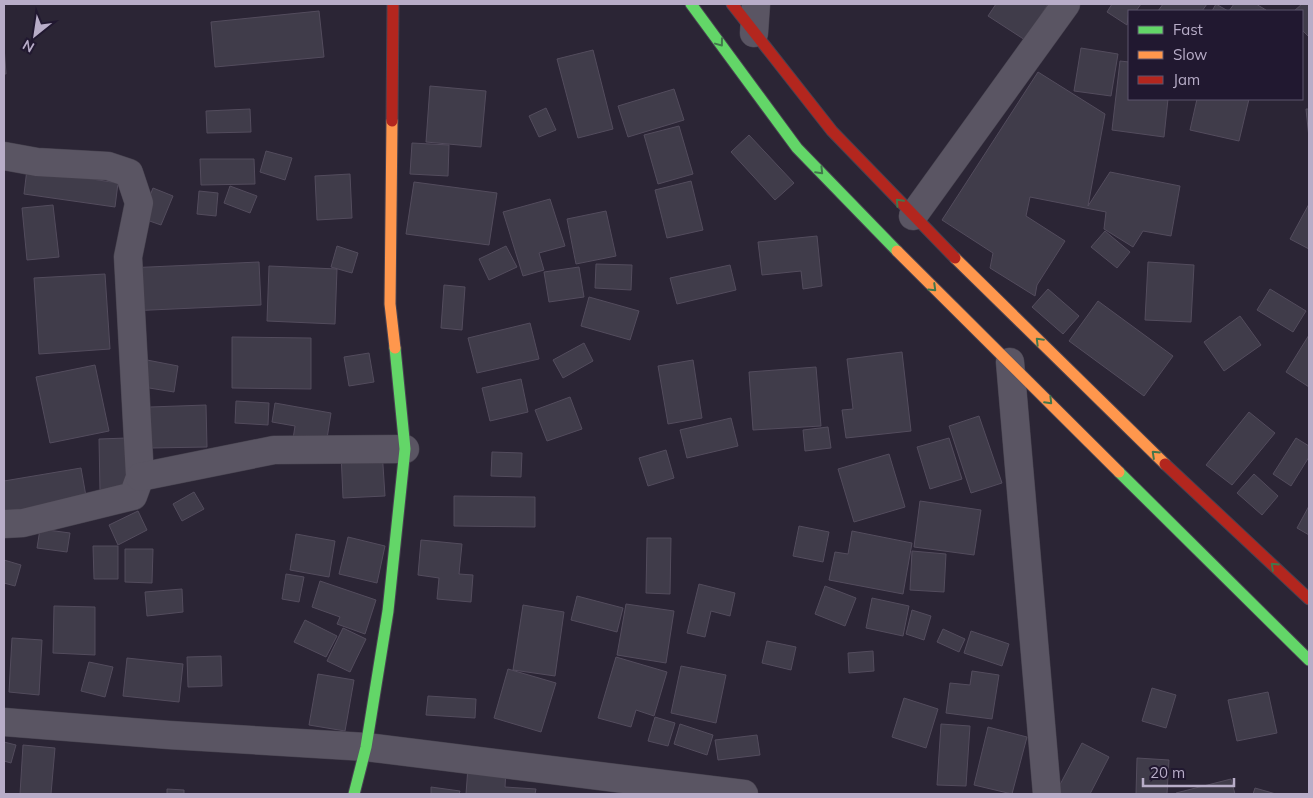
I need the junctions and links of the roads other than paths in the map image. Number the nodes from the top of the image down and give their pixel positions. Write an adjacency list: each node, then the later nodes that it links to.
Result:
1 (393, 4): 10 (street)
2 (691, 4): 9 (street, one-way to 9)
3 (732, 4): 6 (street)
4 (756, 4): 6 (street)
5 (1066, 4): 8 (street)
6 (754, 33): 8 (street, one-way to 6)
7 (4, 156): 11 (street)
8 (913, 216): 13 (street, one-way to 8)
9 (1010, 362): 14 (street, one-way to 14); 19 (street)
10 (405, 449): 11 (street); 16 (street)
11 (140, 477): 12 (street)
12 (4, 524)
13 (1309, 599)
14 (1309, 660)
15 (4, 722): 16 (street)
16 (366, 747): 17 (street); 18 (street)
17 (354, 794)
18 (744, 794)
19 (1046, 794)

